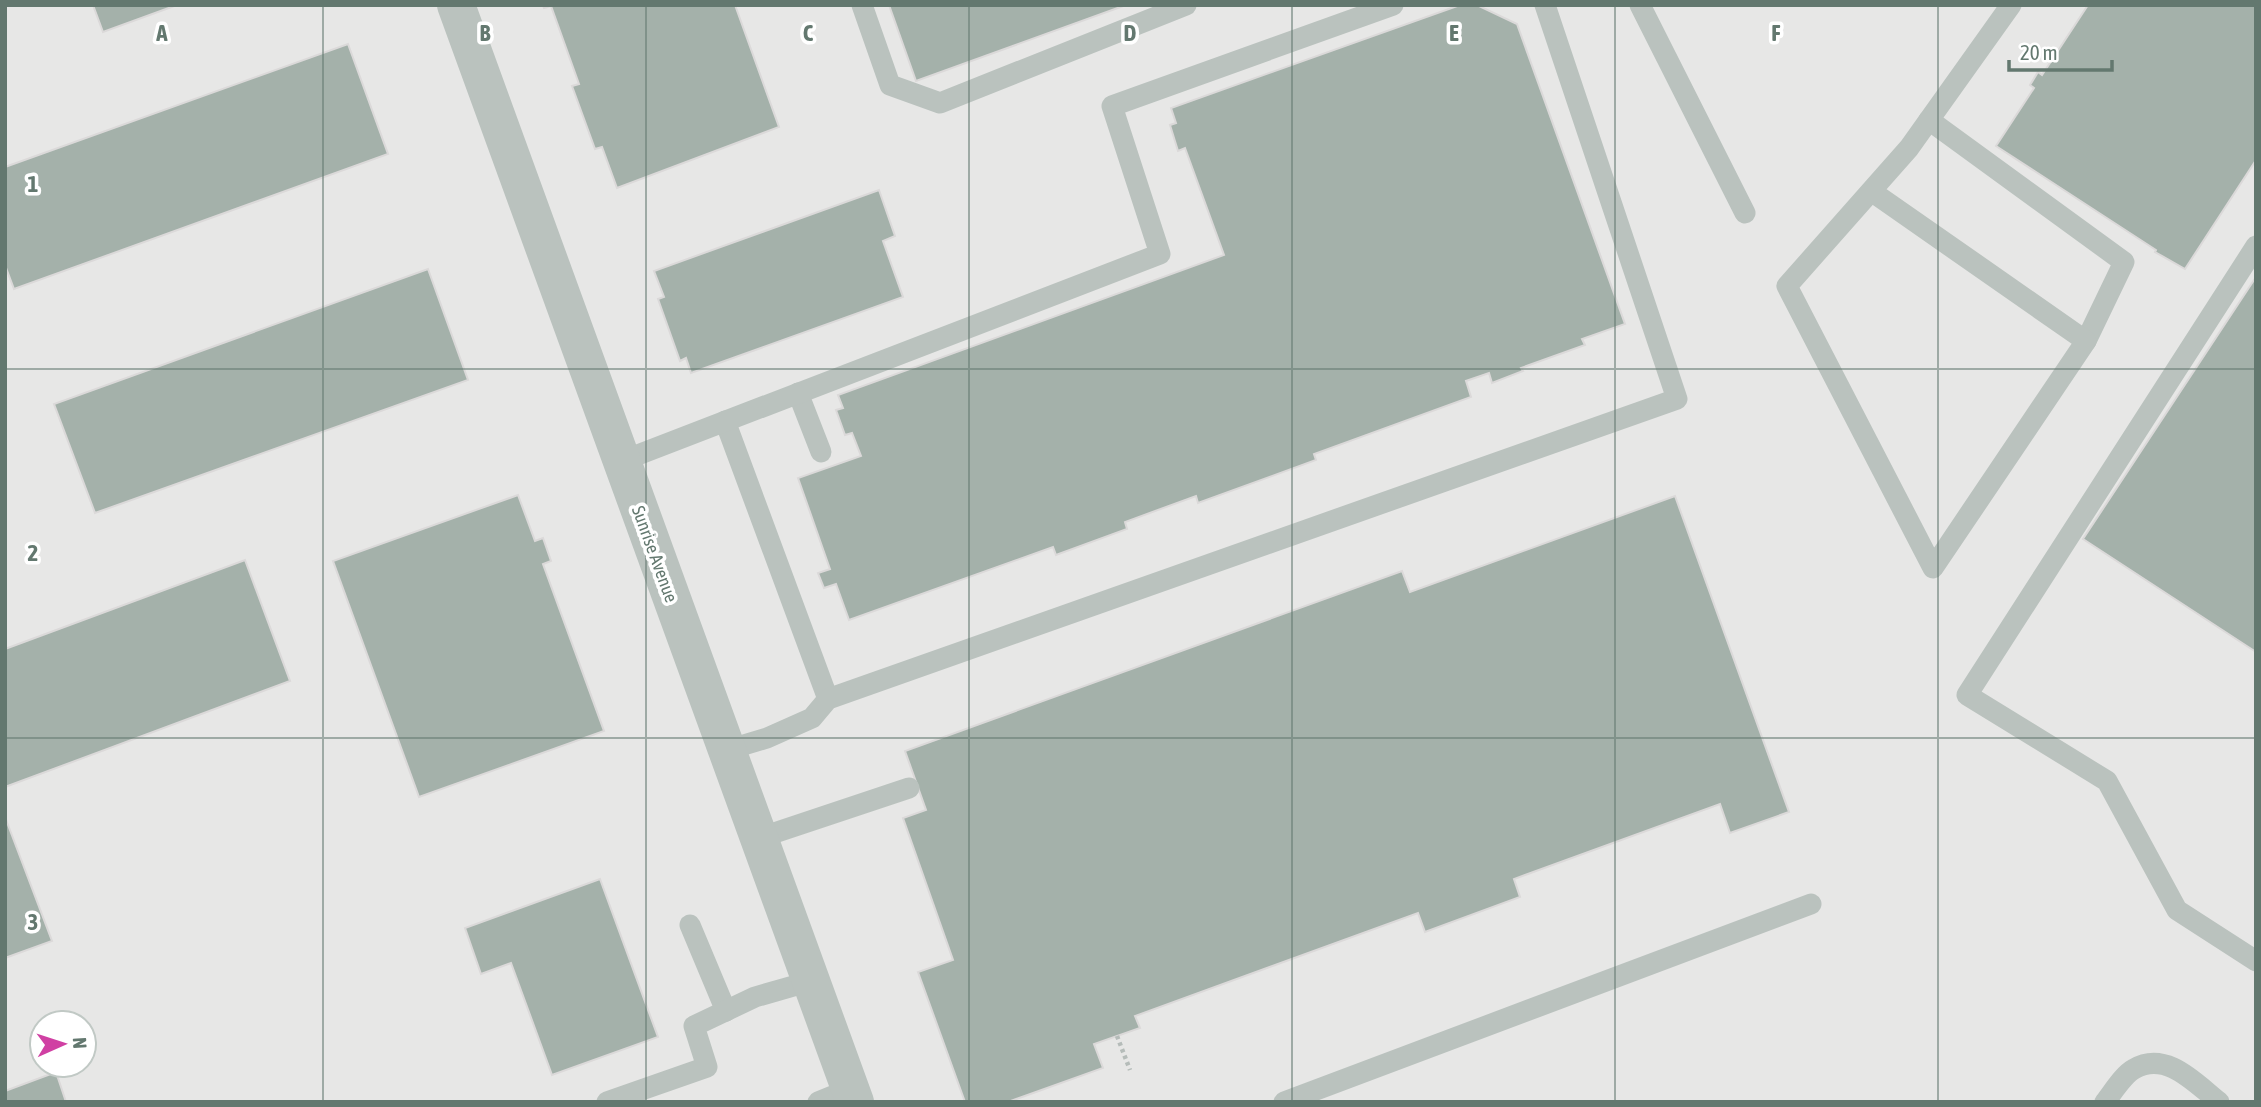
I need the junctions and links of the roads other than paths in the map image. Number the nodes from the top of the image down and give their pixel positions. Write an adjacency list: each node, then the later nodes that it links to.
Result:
1 (456, 5): 16 (street, Sunrise Avenue)
2 (862, 5): 3 (lane)
3 (1186, 5)
4 (1393, 5): 13 (lane)
5 (1545, 5): 17 (lane)
6 (1640, 5): 10 (lane)
7 (2011, 5): 8 (lane)
8 (1929, 120): 9 (lane); 12 (lane)
9 (1871, 191): 12 (lane); 12 (lane)
10 (1745, 213)
11 (2256, 246): 23 (lane)
12 (2086, 341)
13 (799, 393): 14 (lane); 15 (lane)
14 (724, 421): 16 (lane); 17 (lane)
15 (821, 452)
16 (622, 461): 18 (street, Sunrise Avenue)
17 (828, 699): 18 (lane)
18 (727, 750): 20 (street, Sunrise Avenue)
19 (909, 788): 20 (lane)
20 (759, 838): 24 (street, Sunrise Avenue)
21 (1811, 904): 28 (lane)
22 (690, 925): 25 (lane)
23 (2256, 961)
24 (811, 981): 25 (lane); 26 (street, Sunrise Avenue)
25 (726, 1011): 27 (lane)
26 (841, 1098)
27 (607, 1102)
28 (1283, 1102)
29 (2105, 1102): 30 (lane)
30 (2218, 1102)

